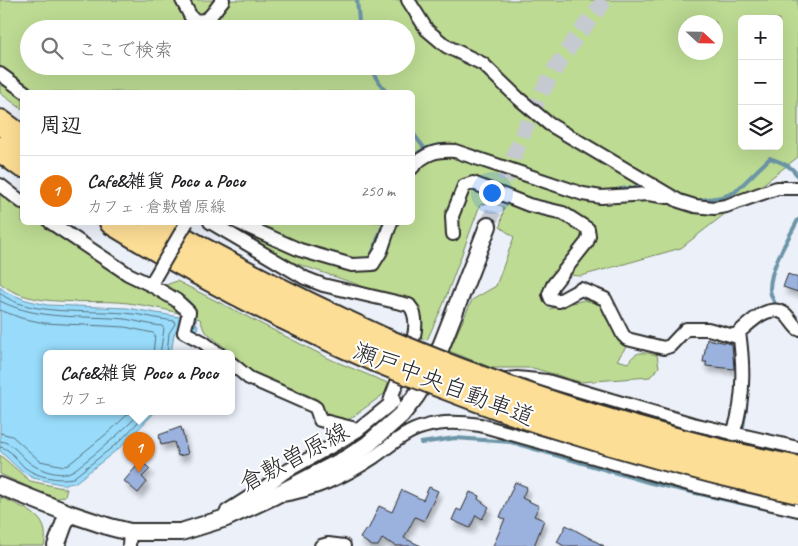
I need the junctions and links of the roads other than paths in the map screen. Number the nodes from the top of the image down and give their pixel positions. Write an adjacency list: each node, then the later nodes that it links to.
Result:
1 (182, 0): 4 (street)
2 (223, 0): 5 (street)
3 (408, 0): 15 (street)
4 (195, 20)
5 (204, 20)
6 (0, 74): 7 (street)
7 (22, 90)
8 (0, 122): 9 (highway)
9 (20, 137)
10 (0, 149): 11 (highway)
11 (20, 164)
12 (415, 164): 15 (street)
13 (0, 185): 16 (street)
14 (798, 188): 15 (street)
15 (673, 197)
16 (20, 200)
17 (54, 225): 26 (street)
18 (117, 225): 29 (highway, 瀬戸中央自動車道)
19 (157, 225): 29 (highway, 瀬戸中央自動車道)
20 (185, 225): 26 (street, bridge)
21 (215, 225): 33 (street)
22 (244, 225): 23 (street)
23 (390, 225)
24 (488, 226): 39 (street, 倉敷曽原線)
25 (453, 234): 28 (street)
26 (153, 281): 30 (street)
27 (798, 329): 28 (street)
28 (739, 332): 34 (street)
29 (379, 349): 36 (highway, 瀬戸中央自動車道, bridge); 38 (highway, 瀬戸中央自動車道, bridge)
30 (214, 350)
31 (235, 366): 33 (street)
32 (431, 389): 34 (street)
33 (354, 432): 42 (street)
34 (733, 434): 35 (street)
35 (798, 448)
36 (798, 469)
37 (0, 486): 41 (street, 倉敷曽原線)
38 (798, 491)
39 (274, 496): 40 (street); 42 (street, 倉敷曽原線)
40 (798, 510)
41 (68, 513): 43 (street, 倉敷曽原線); 44 (street)
42 (204, 525): 43 (street, 倉敷曽原線)
43 (130, 539)
44 (56, 546)
45 (321, 546): 46 (street)
46 (344, 546)

